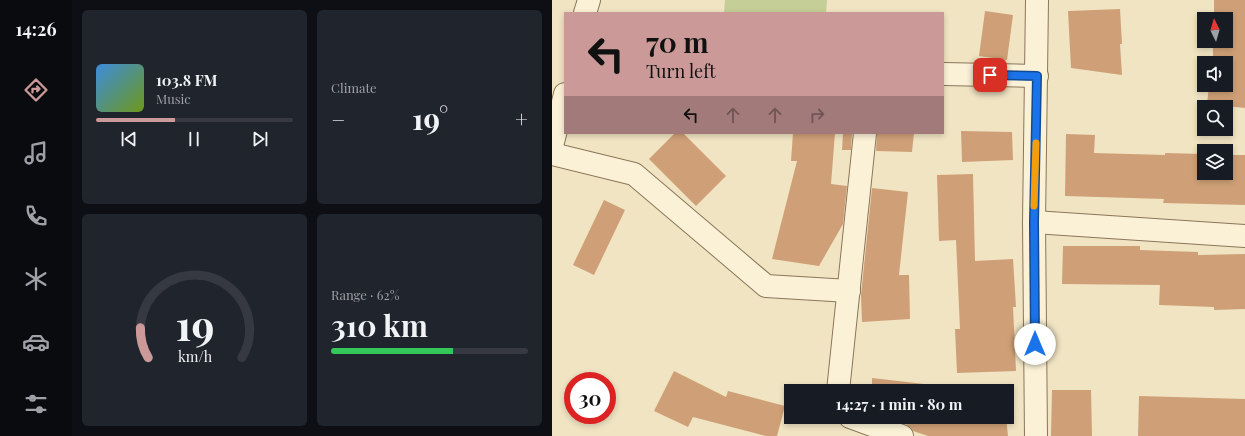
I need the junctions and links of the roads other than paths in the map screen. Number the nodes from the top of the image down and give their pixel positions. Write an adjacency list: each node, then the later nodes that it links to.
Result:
1 (589, 0): 3 (street)
2 (1037, 0): 5 (street)
3 (585, 12)
4 (944, 74): 5 (street)
5 (1037, 76): 10 (street)
6 (564, 98): 8 (street)
7 (866, 134): 12 (street)
8 (552, 146)
9 (552, 154): 12 (street)
10 (1034, 222): 11 (street); 16 (street)
11 (1245, 236)
12 (849, 291): 13 (street)
13 (839, 384)
14 (869, 424): 15 (street)
15 (902, 436)
16 (1036, 436)

